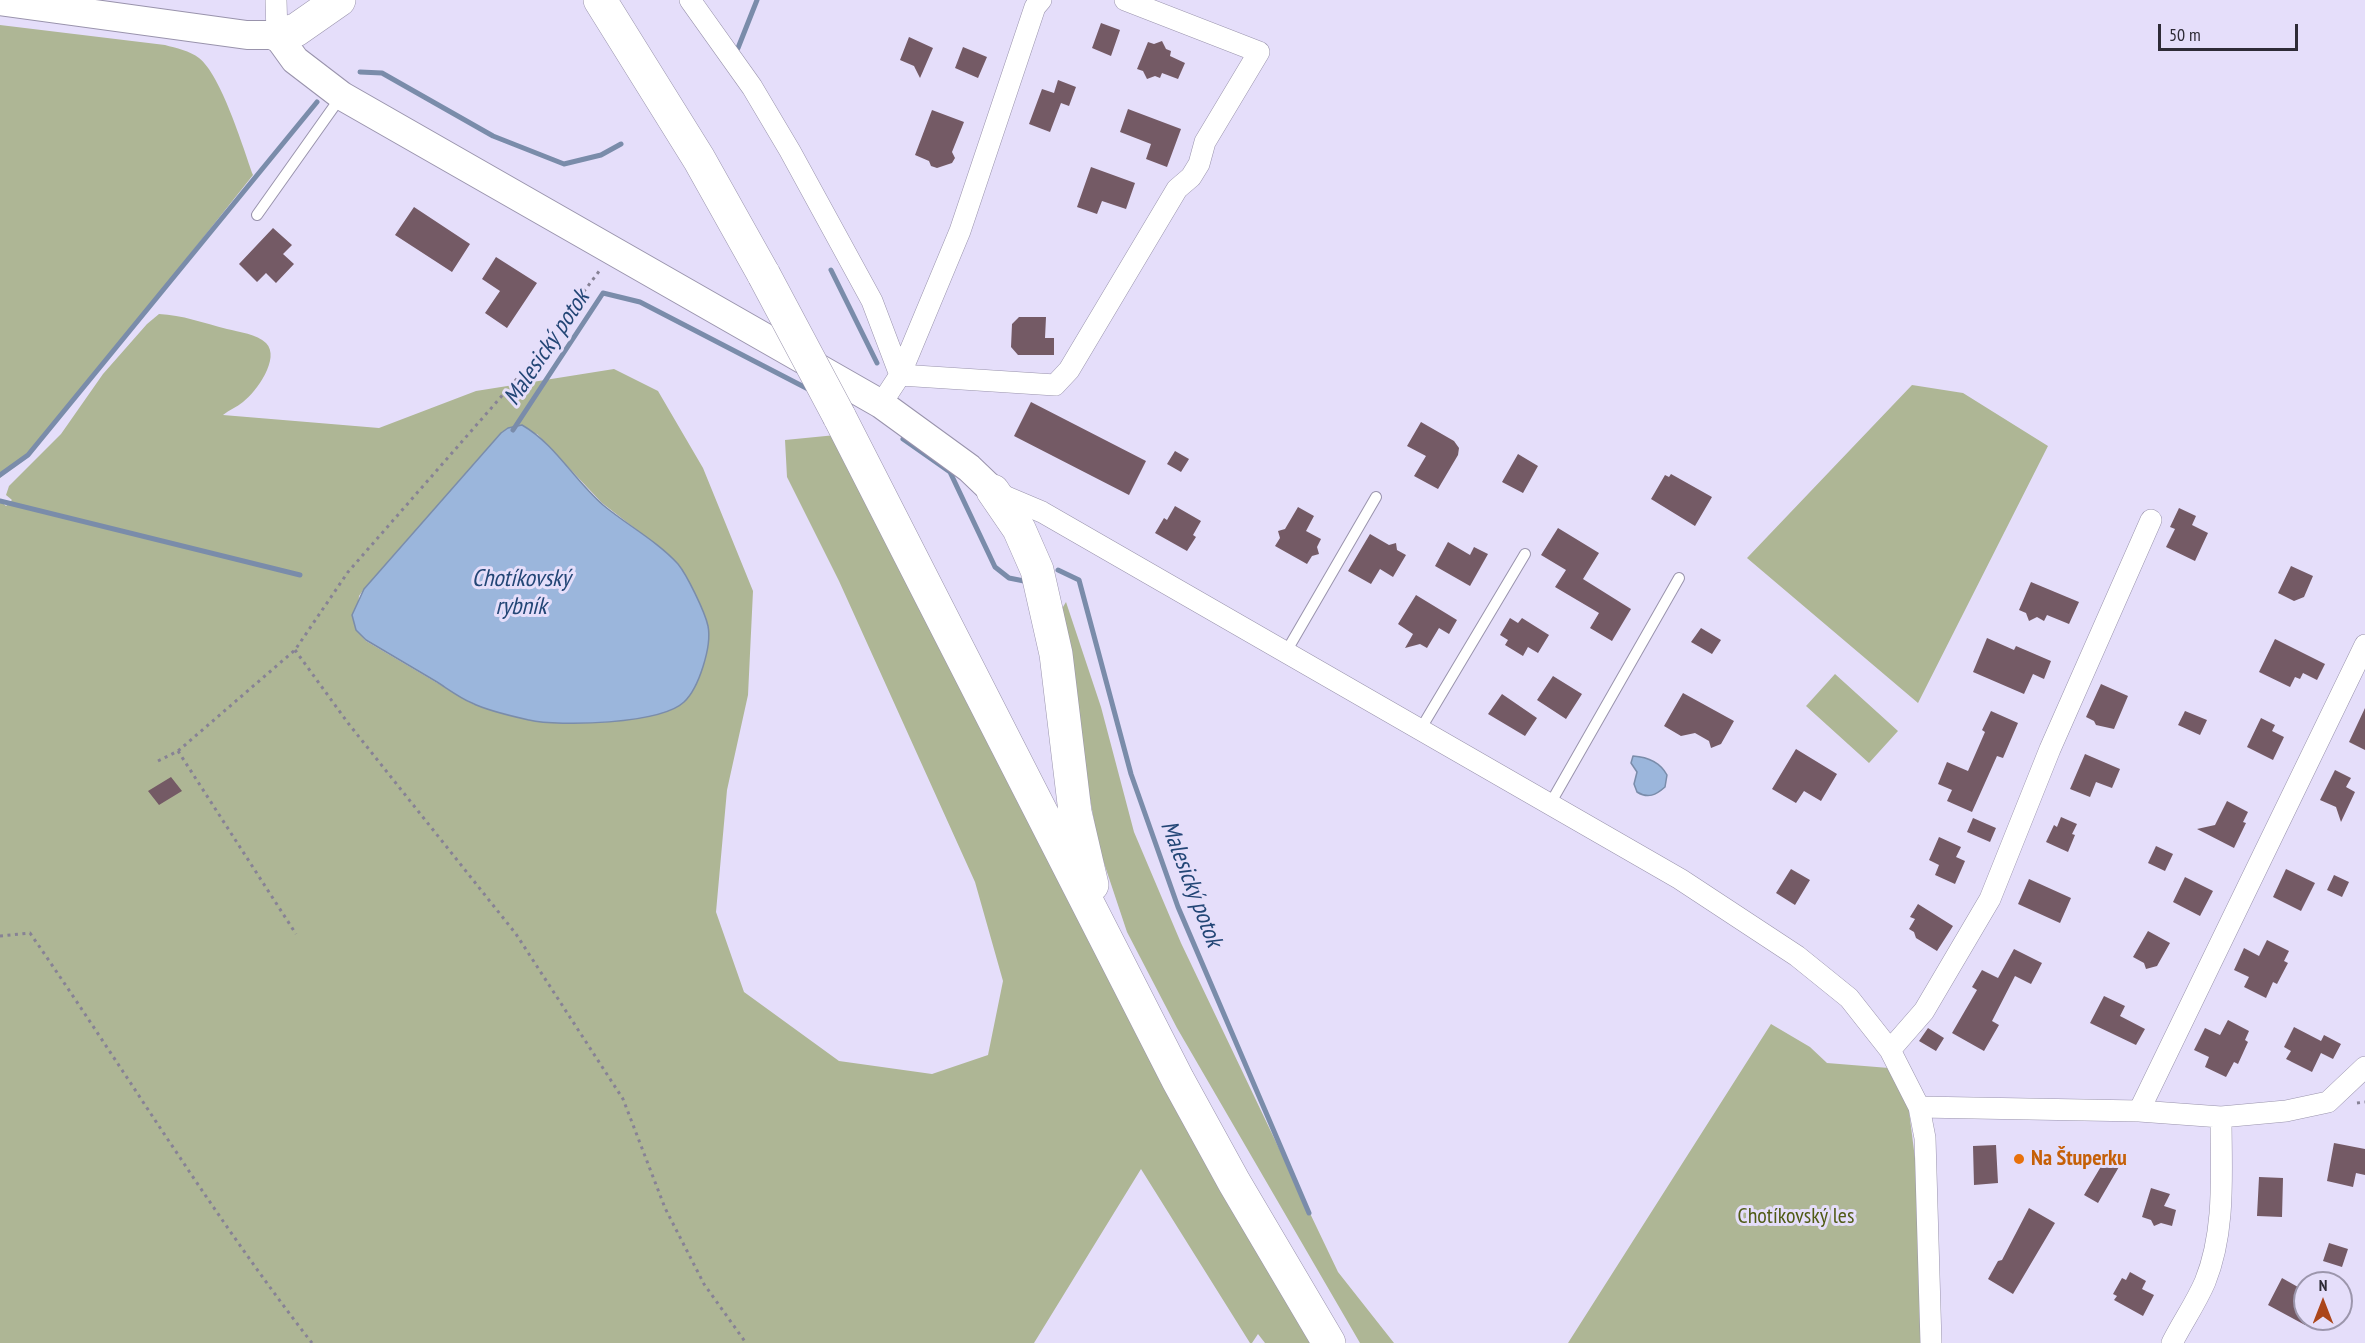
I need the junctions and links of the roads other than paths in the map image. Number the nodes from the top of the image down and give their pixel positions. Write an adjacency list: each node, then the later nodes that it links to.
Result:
1 (276, 0): 8 (street)
2 (339, 0): 8 (main road)
3 (600, 0): 22 (main road, bridge)
4 (690, 0): 11 (street)
5 (1041, 0): 11 (street)
6 (1125, 0): 11 (street)
7 (0, 1): 8 (street)
8 (278, 35): 9 (street)
9 (342, 96): 10 (lane); 12 (street)
10 (257, 215)
11 (900, 375): 12 (street)
12 (881, 404): 13 (street)
13 (993, 491): 19 (street); 22 (main road)
14 (1376, 497): 19 (lane)
15 (2151, 520): 23 (street)
16 (1525, 554): 20 (lane)
17 (1679, 578): 21 (lane)
18 (2365, 645): 26 (street)
19 (1286, 652): 20 (street)
20 (1420, 730): 21 (street)
21 (1550, 804): 23 (street)
22 (1118, 963): 28 (main road)
23 (1890, 1050): 25 (street)
24 (2365, 1067): 27 (street)
25 (1919, 1107): 26 (street); 29 (street)
26 (2139, 1111): 27 (street)
27 (2221, 1117): 30 (street)
28 (1329, 1343)
29 (1931, 1343)
30 (2172, 1343)

